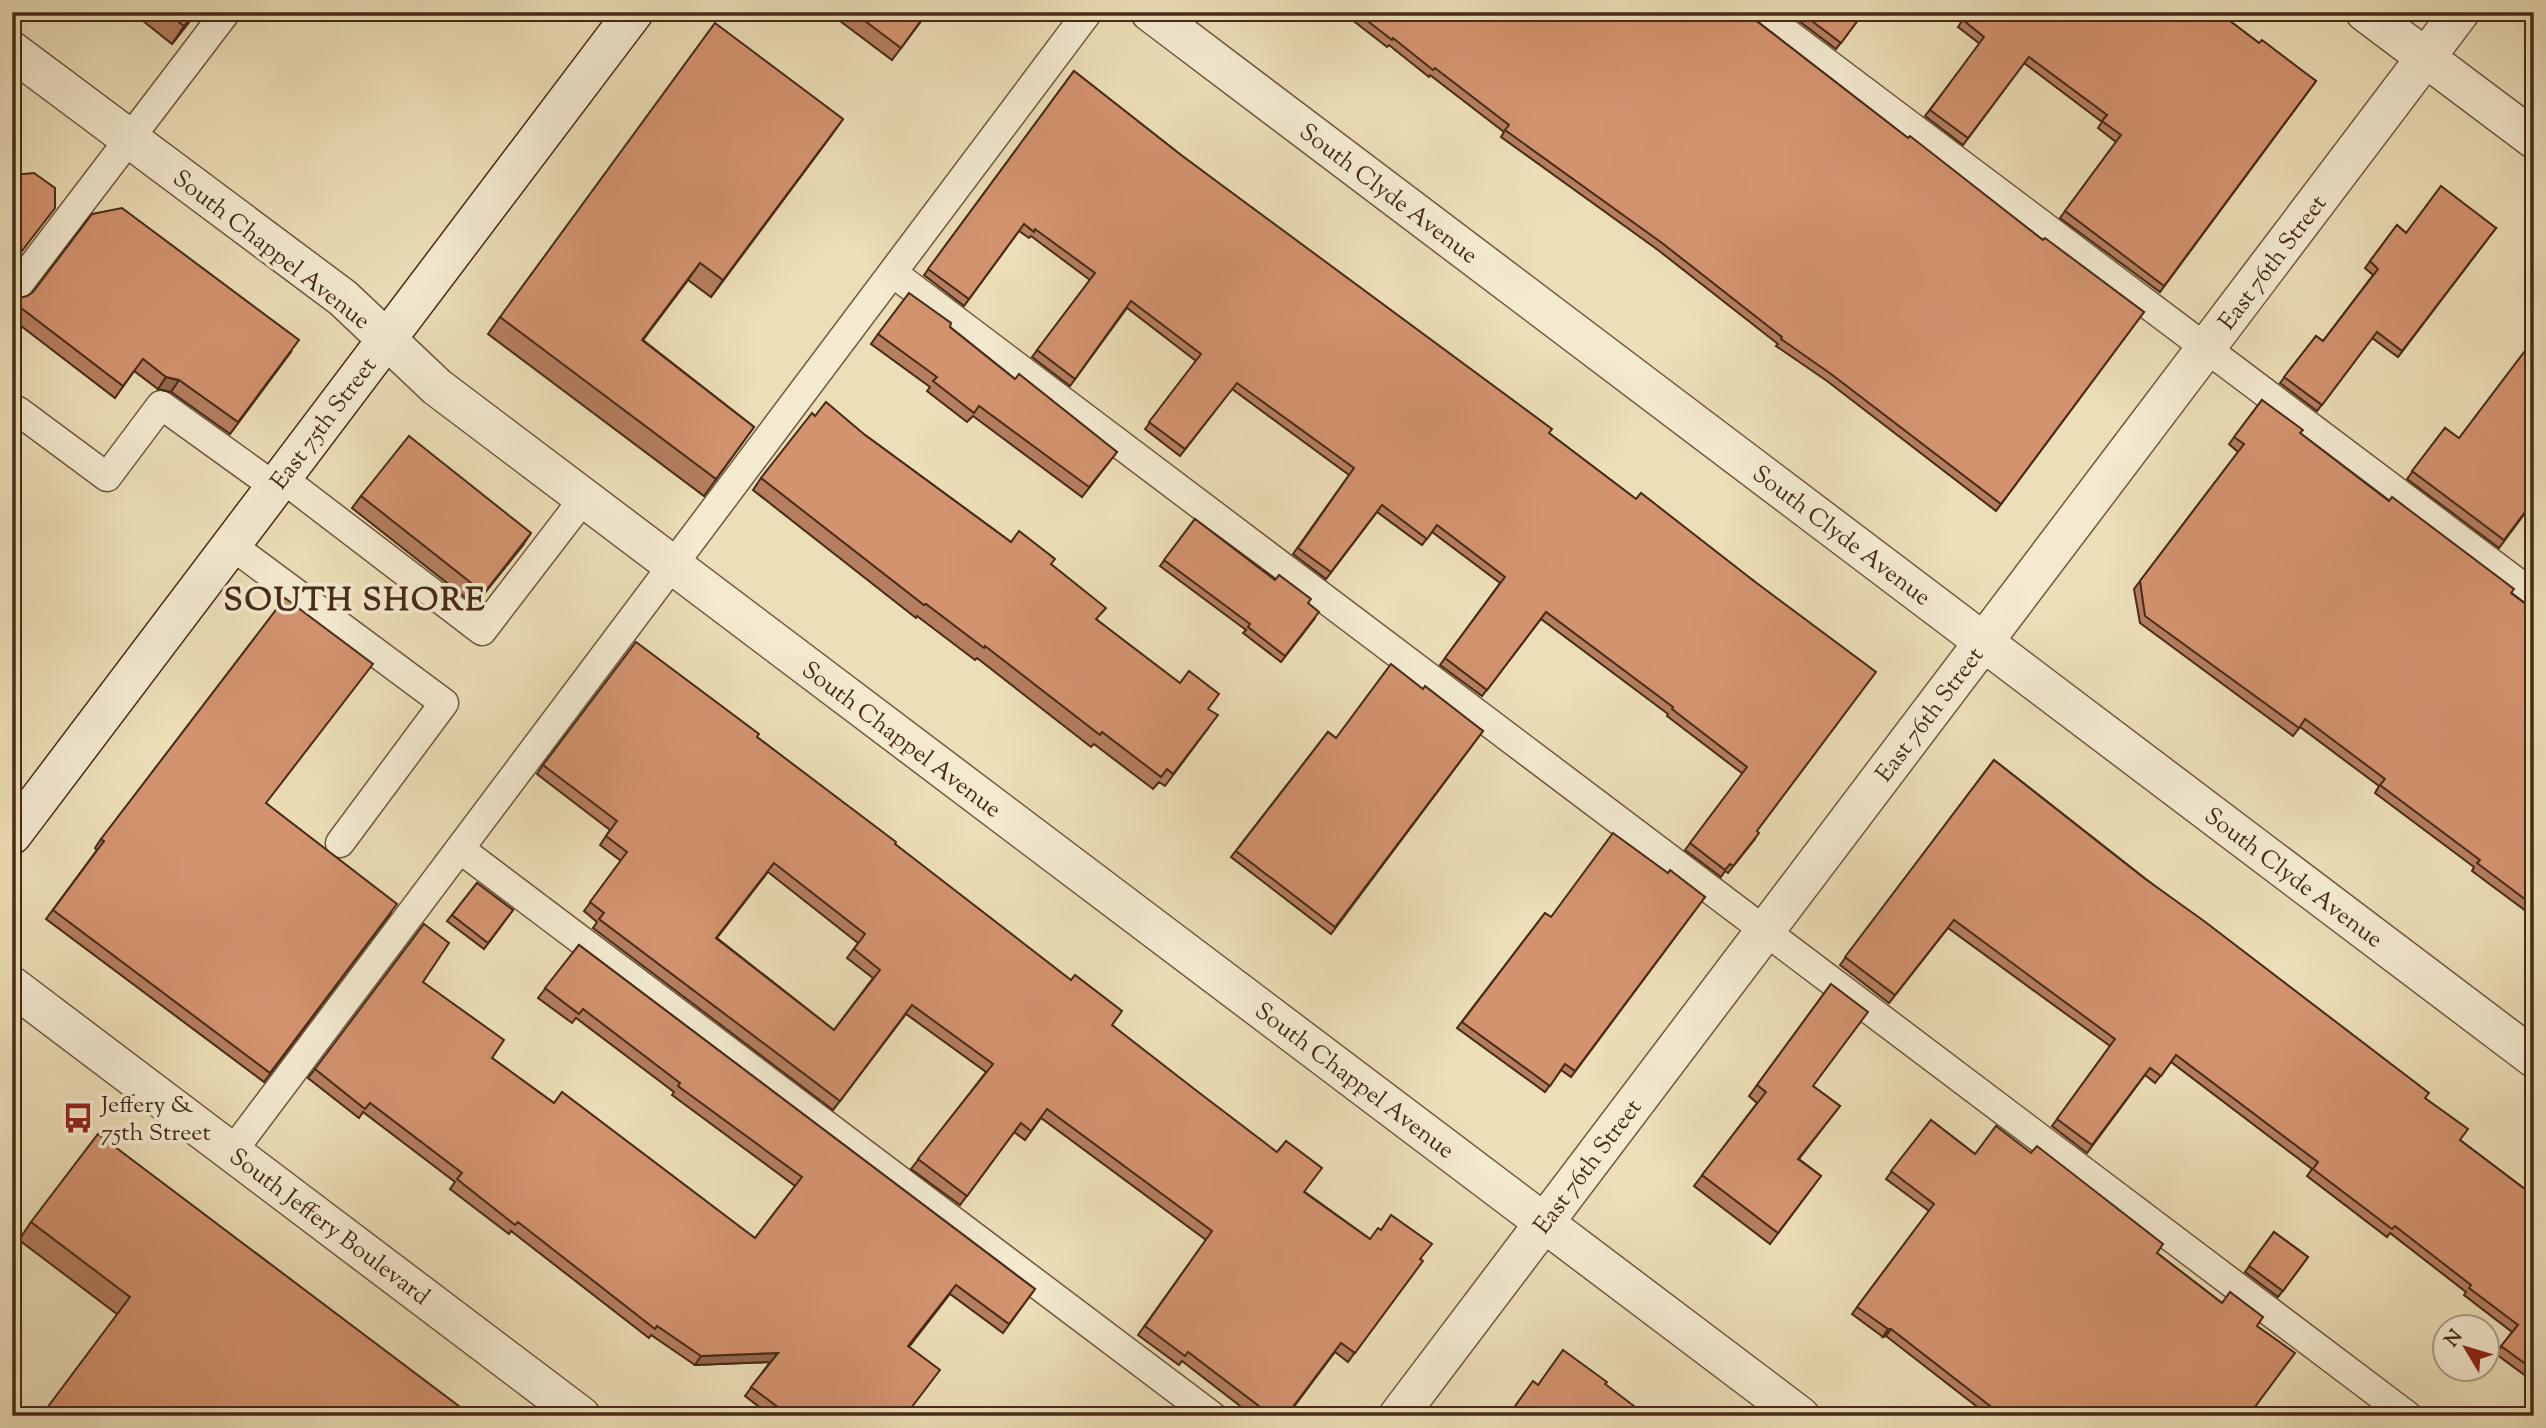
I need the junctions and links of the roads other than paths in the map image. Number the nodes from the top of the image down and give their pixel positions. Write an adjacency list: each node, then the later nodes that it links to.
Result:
1 (226, 12): 11 (lane)
2 (634, 12): 14 (street, East 75th Street)
3 (1088, 12): 12 (lane)
4 (1150, 12): 22 (street, South Clyde Avenue)
5 (1759, 12): 15 (lane)
6 (2365, 12): 9 (street)
7 (2460, 12): 9 (street, East 76th Street)
8 (12, 51): 11 (street, South Chappel Avenue)
9 (2426, 58): 10 (street); 15 (street, East 76th Street)
10 (2534, 139)
11 (129, 140): 13 (lane); 14 (street, South Chappel Avenue)
12 (892, 273): 20 (lane); 26 (lane)
13 (12, 293)
14 (386, 339): 17 (street, East 75th Street); 18 (street, South Chappel Avenue)
15 (2206, 348): 21 (lane); 22 (street, East 76th Street)
16 (18, 411): 17 (lane)
17 (279, 482): 18 (lane); 19 (street, East 75th Street)
18 (584, 498): 20 (street, South Chappel Avenue)
19 (232, 545): 23 (street, East 75th Street); 24 (lane)
20 (672, 566): 25 (lane); 30 (street, South Chappel Avenue)
21 (2534, 594)
22 (1984, 642): 26 (street, East 76th Street); 28 (street, South Clyde Avenue)
23 (12, 835)
24 (340, 843)
25 (460, 849): 29 (lane); 32 (lane)
26 (1765, 932): 30 (street, East 76th Street); 35 (lane)
27 (12, 986): 29 (street, South Jeffery Boulevard)
28 (2534, 1058)
29 (232, 1152): 31 (street, South Jeffery Boulevard)
30 (1544, 1223): 33 (street, East 76th Street); 34 (street, South Chappel Avenue)
31 (581, 1416)
32 (1212, 1416)
33 (1398, 1416)
34 (1800, 1416)
35 (2408, 1416)

